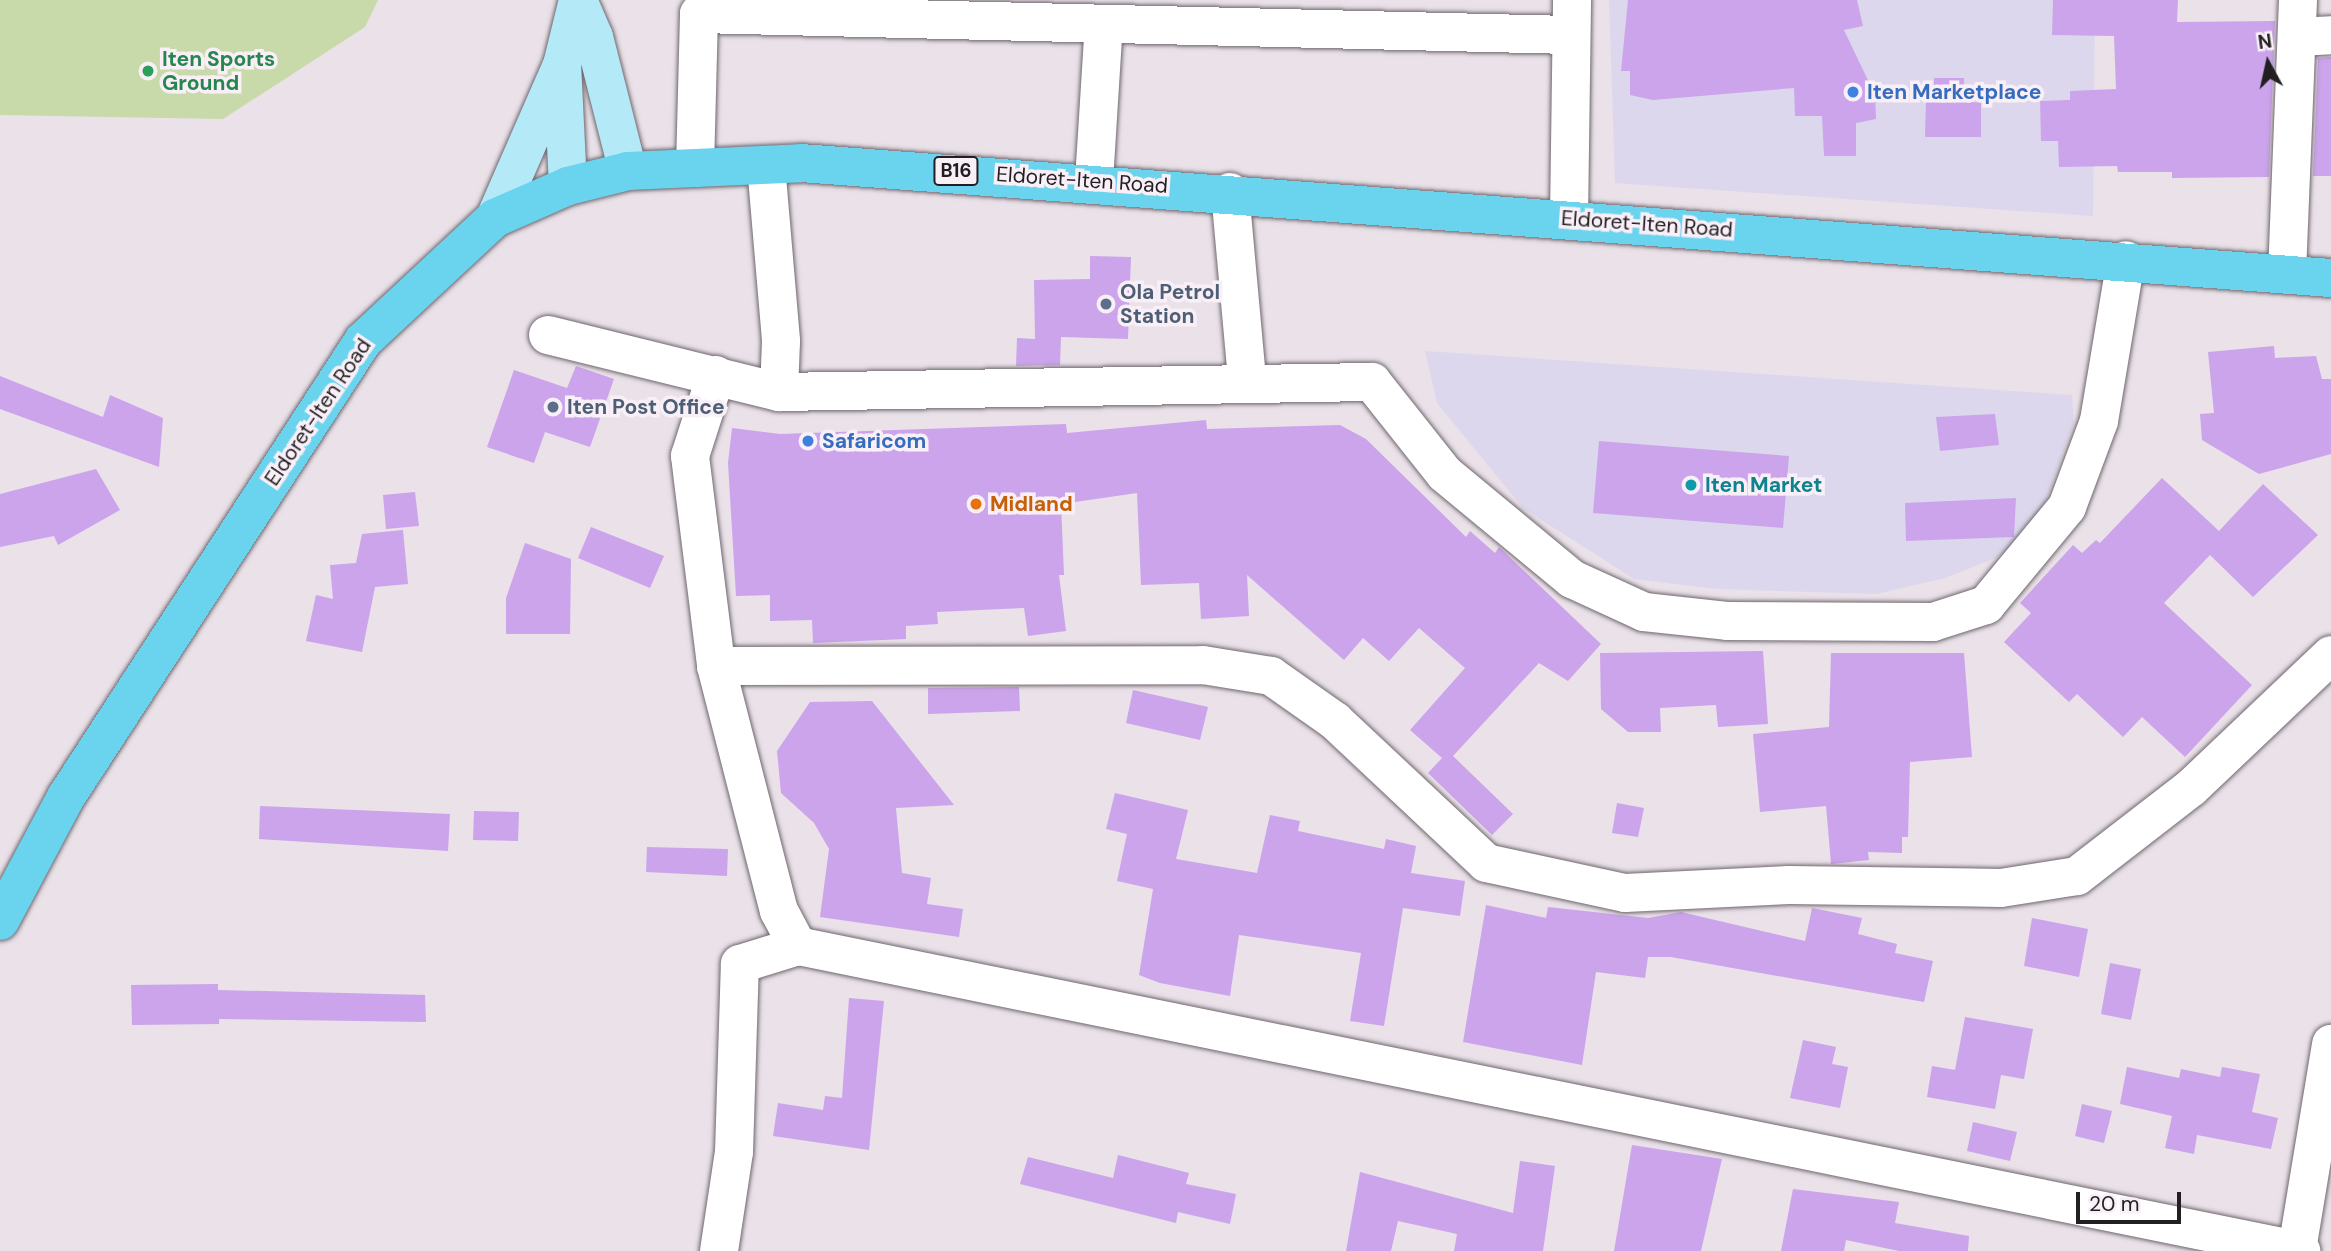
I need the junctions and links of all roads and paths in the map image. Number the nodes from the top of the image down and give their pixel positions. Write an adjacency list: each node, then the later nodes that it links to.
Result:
1 (578, 0): 5 (street); 8 (street)
2 (1571, 18): 3 (street); 13 (street)
3 (1104, 24): 7 (street); 9 (street)
4 (2309, 24): 15 (street)
5 (562, 65): 10 (street); 12 (street)
6 (766, 165): 7 (main road, Eldoret-Iten Road / B16); 9 (main road, Eldoret-Iten Road / B16); 20 (street)
7 (695, 168): 8 (main road, Eldoret-Iten Road / B16)
8 (628, 171): 10 (main road, Eldoret-Iten Road / B16)
9 (1094, 180): 11 (main road, Eldoret-Iten Road / B16)
10 (568, 186): 12 (main road, Eldoret-Iten Road / B16)
11 (1230, 192): 13 (main road, Eldoret-Iten Road / B16); 19 (street)
12 (495, 218): 23 (main road, Eldoret-Iten Road / B16)
13 (1569, 219): 14 (main road, Eldoret-Iten Road / B16)
14 (2126, 260): 15 (main road, Eldoret-Iten Road / B16); 19 (street)
15 (2287, 274): 16 (main road, B16)
16 (2331, 278)
17 (548, 334): 18 (street)
18 (716, 375): 20 (street); 22 (street)
19 (1247, 380): 20 (street)
20 (779, 392)
21 (2331, 655): 22 (street)
22 (716, 666): 24 (street)
23 (0, 921)
24 (798, 946): 26 (street); 27 (street)
25 (2331, 1044): 27 (street)
26 (719, 1251)
27 (2299, 1251)

